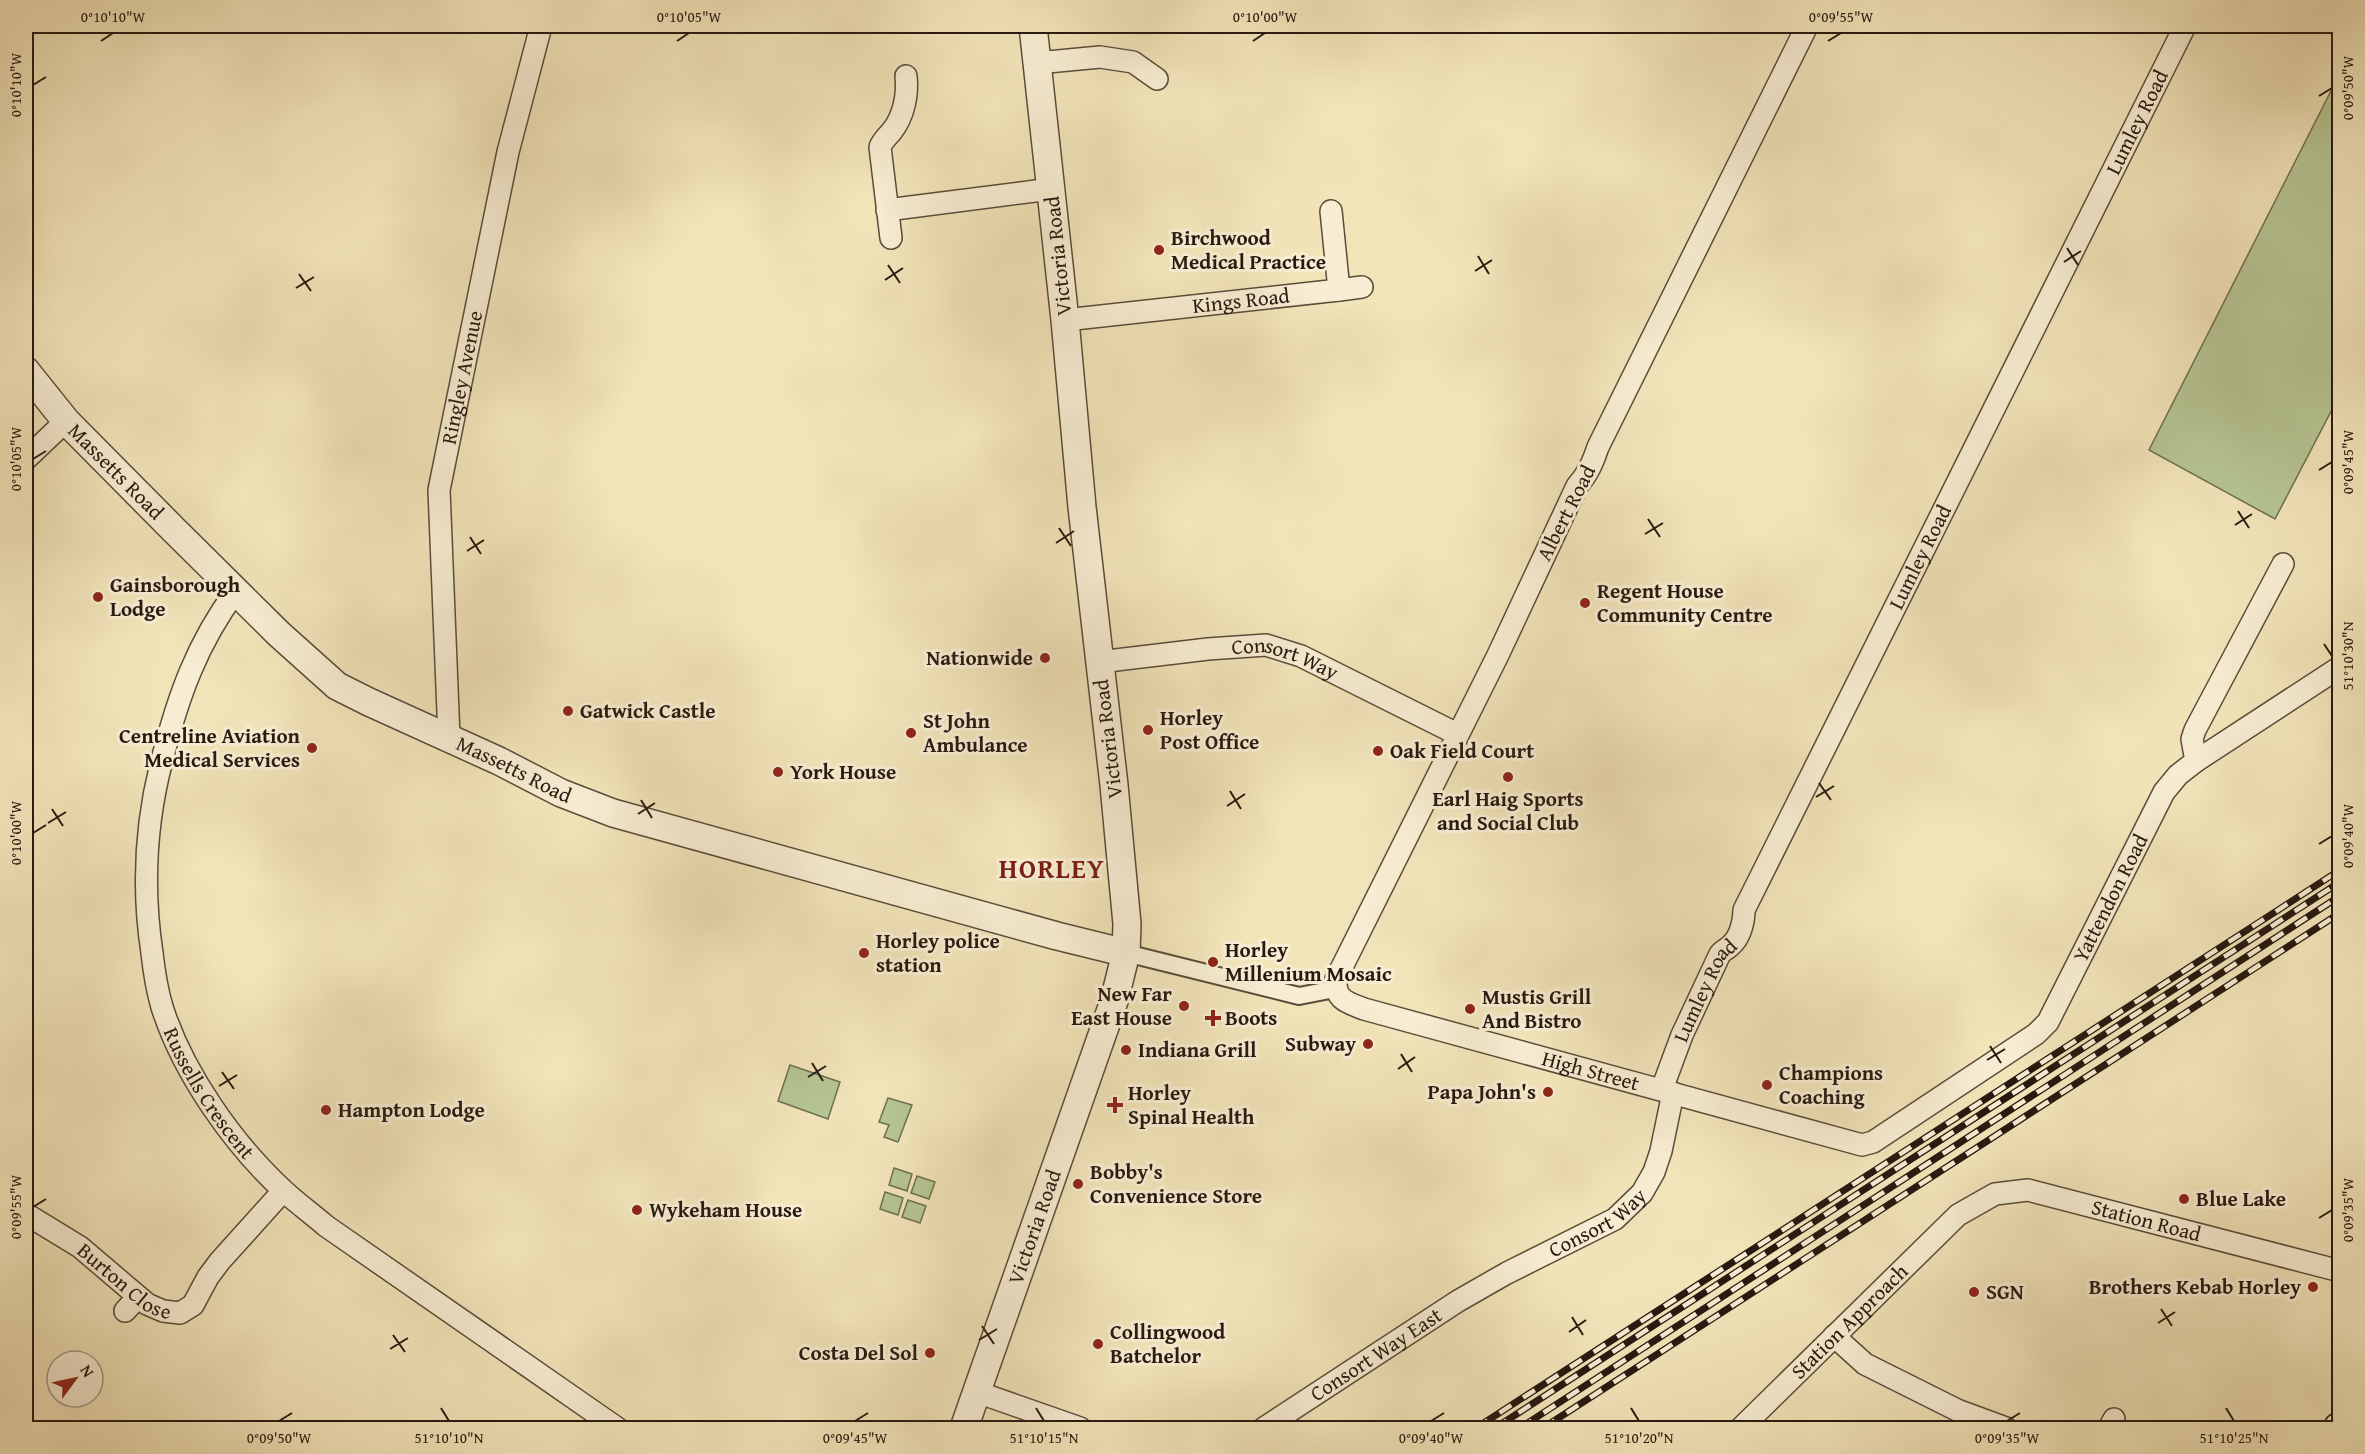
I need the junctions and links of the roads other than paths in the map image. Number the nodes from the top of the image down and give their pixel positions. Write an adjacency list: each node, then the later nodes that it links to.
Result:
1 (541, 26): 23 (street, Ringley Avenue)
2 (1033, 26): 5 (street, Victoria Road)
3 (1807, 26): 22 (street, Albert Road)
4 (2185, 26): 27 (street, Lumley Road)
5 (1037, 63): 7 (street); 8 (street, Victoria Road)
6 (906, 76): 9 (street)
7 (1157, 79)
8 (1051, 189): 9 (street); 14 (street, Victoria Road)
9 (887, 210): 11 (street)
10 (1331, 211): 13 (street)
11 (891, 238)
12 (1362, 287): 13 (street, Kings Road)
13 (1339, 290): 14 (street, Kings Road)
14 (1065, 320): 20 (street, Victoria Road)
15 (26, 371): 16 (street, Massetts Road)
16 (66, 421): 17 (street); 19 (street, Massetts Road)
17 (26, 459)
18 (2283, 564): 24 (street)
19 (236, 591): 23 (street, Massetts Road); 29 (street, Russells Crescent)
20 (1098, 662): 22 (street, Consort Way); 25 (street, Victoria Road)
21 (2340, 668): 24 (street, Yattendon Road)
22 (1457, 734): 26 (street, Albert Road)
23 (449, 737): 25 (street, Massetts Road)
24 (2196, 761): 28 (street, Yattendon Road)
25 (1126, 952): 26 (street); 35 (street, Victoria Road)
26 (1339, 995): 27 (street, High Street)
27 (1668, 1091): 28 (street, High Street); 33 (street, Consort Way)
28 (1840, 1140)
29 (283, 1191): 30 (street, Burton Close); 36 (street, Russells Crescent)
30 (26, 1214)
31 (1958, 1215): 32 (street, Station Road); 34 (street, Station Approach)
32 (2340, 1270)
33 (1458, 1301): 39 (street, Consort Way East)
34 (1834, 1336): 40 (street, Station Approach); 41 (street)
35 (976, 1392): 37 (street, Victoria Road); 38 (street)
36 (617, 1428)
37 (964, 1428)
38 (1080, 1428)
39 (1264, 1428)
40 (1741, 1428)
41 (2006, 1428)

